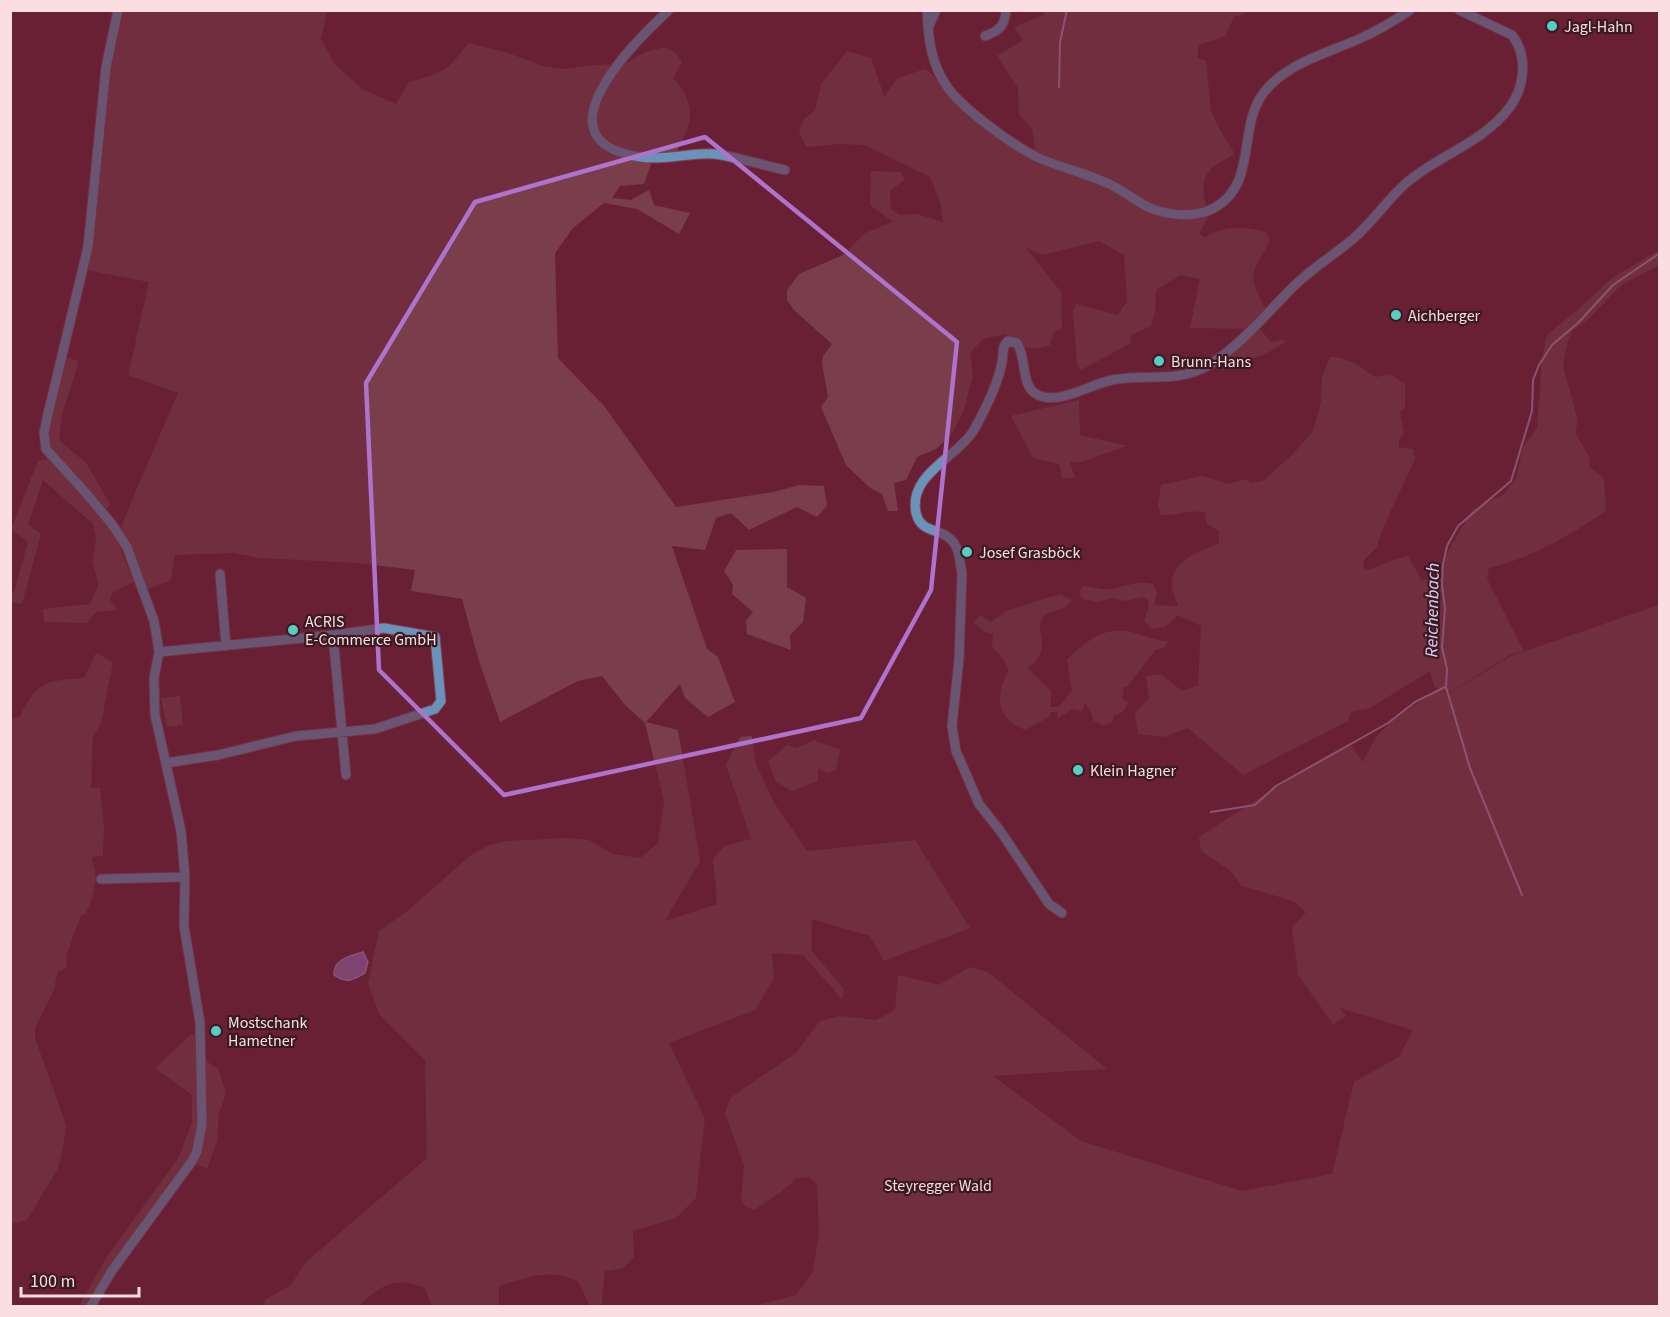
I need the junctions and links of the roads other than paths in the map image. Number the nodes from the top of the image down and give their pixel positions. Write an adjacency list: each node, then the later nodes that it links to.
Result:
1 (118, 10): 14 (street)
2 (669, 10): 10 (street)
3 (927, 10): 8 (street)
4 (936, 10): 8 (street)
5 (1006, 10): 9 (street)
6 (1410, 10): 8 (street)
7 (1459, 10): 20 (street)
8 (928, 28)
9 (985, 36)
10 (785, 170)
11 (220, 574): 13 (street)
12 (333, 635): 13 (street); 15 (street); 15 (street)
13 (226, 646): 14 (street)
14 (159, 652): 16 (street)
15 (342, 732): 16 (street); 17 (street)
16 (166, 763): 18 (street)
17 (346, 775)
18 (185, 877): 19 (street); 21 (street)
19 (100, 879)
20 (1062, 913)
21 (91, 1306)

